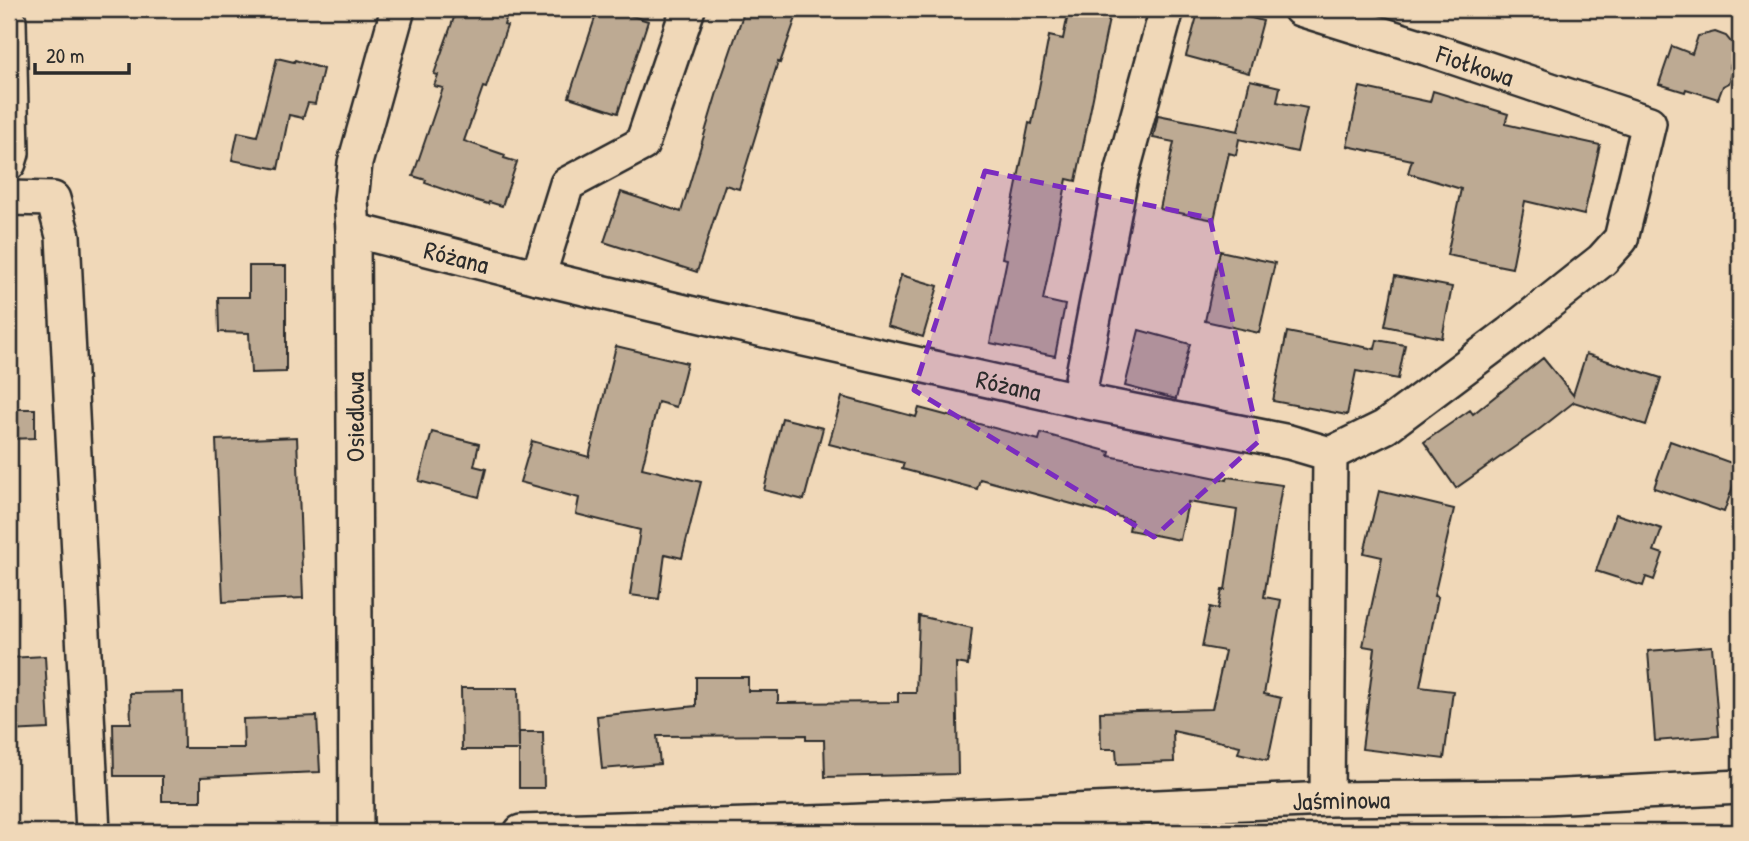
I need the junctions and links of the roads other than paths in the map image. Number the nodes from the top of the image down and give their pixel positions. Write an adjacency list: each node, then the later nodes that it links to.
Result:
1 (398, 9): 8 (street, Osiedlowa)
2 (688, 9): 9 (street)
3 (1167, 9): 10 (street)
4 (1300, 9): 11 (street, Fiołkowa)
5 (9, 21): 6 (street)
6 (9, 163)
7 (9, 198): 14 (street)
8 (353, 230): 9 (street, Różana); 15 (street, Osiedlowa)
9 (538, 277): 10 (street, Różana)
10 (1078, 400): 11 (street, Różana)
11 (1330, 454): 13 (street)
12 (1740, 787): 13 (street, Jaśminowa)
13 (1327, 799): 16 (street, Jaśminowa)
14 (93, 832)
15 (356, 832)
16 (521, 832)

